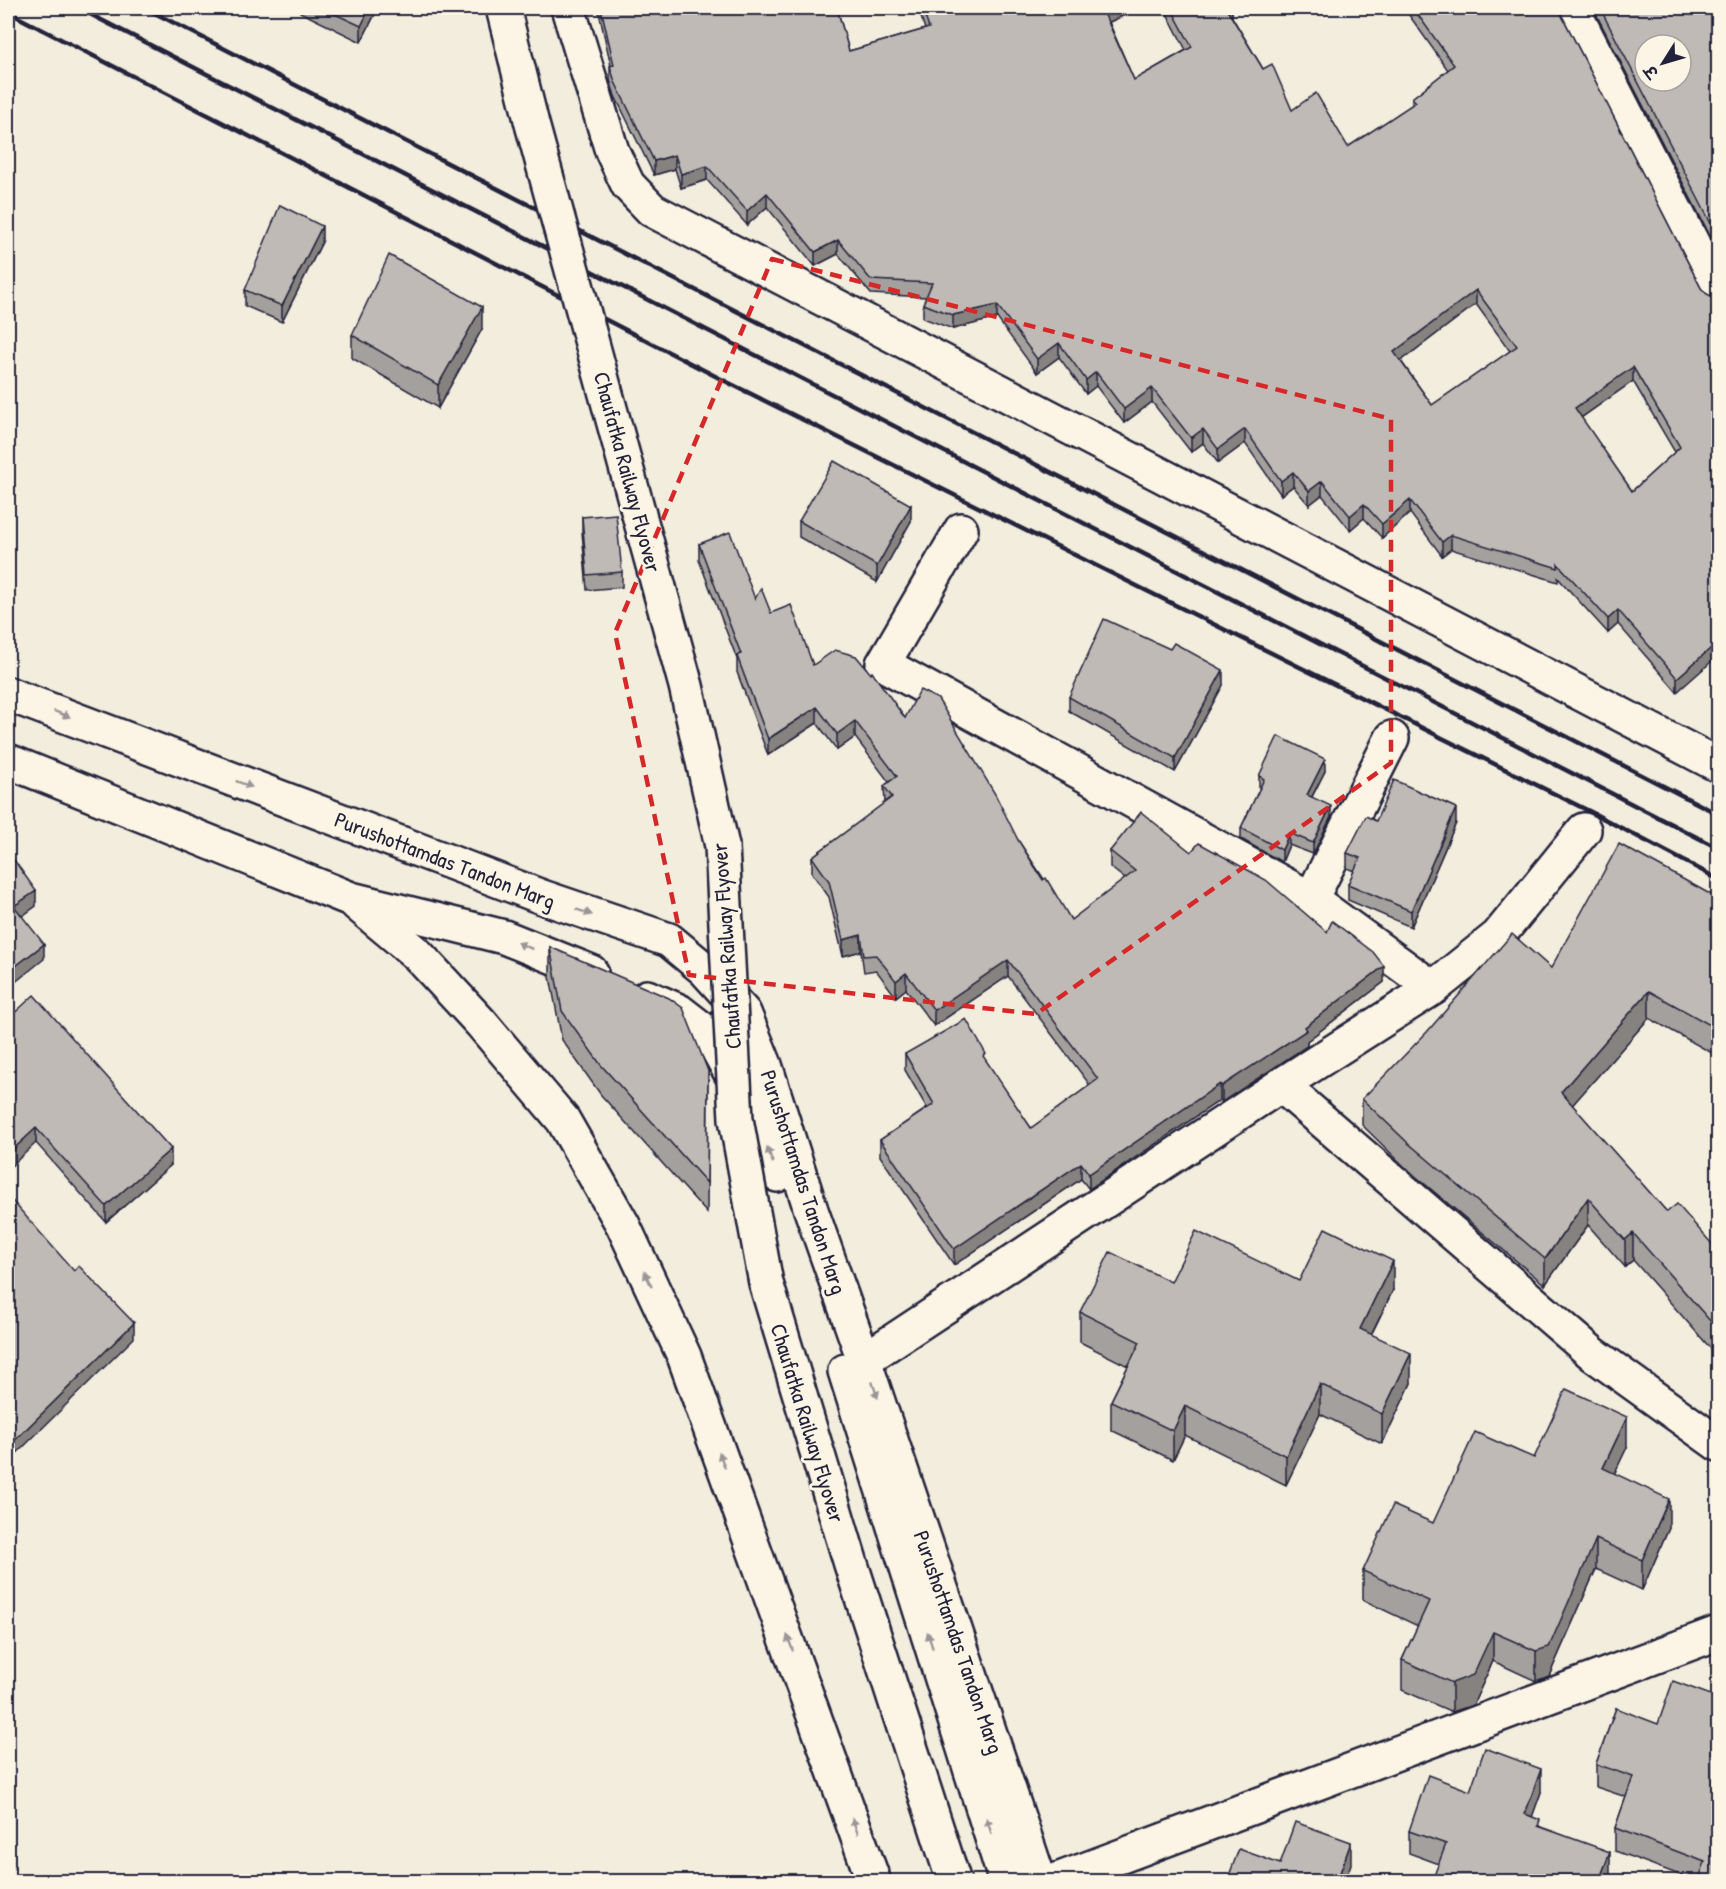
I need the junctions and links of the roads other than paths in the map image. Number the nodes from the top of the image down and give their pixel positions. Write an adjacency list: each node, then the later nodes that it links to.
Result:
1 (503, 8): 19 (main road, Chaufatka Railway Flyover, bridge)
2 (568, 8): 8 (main road)
3 (1572, 8): 4 (main road)
4 (1719, 293)
5 (961, 530): 11 (main road)
6 (8, 693): 15 (main road, Purushottamdas Tandon Marg, one-way to 15)
7 (1392, 738): 11 (main road)
8 (1714, 757)
9 (8, 761): 12 (main road)
10 (1584, 830): 13 (main road)
11 (1311, 898): 13 (main road)
12 (351, 899): 18 (main road, one-way to 12); 20 (main road, one-way to 12)
13 (1433, 988): 14 (main road)
14 (1281, 1085): 15 (main road); 16 (main road)
15 (864, 1360): 21 (main road, Purushottamdas Tandon Marg, one-way to 21)
16 (1719, 1444)
17 (1719, 1633): 22 (main road)
18 (874, 1881)
19 (954, 1881)
20 (1006, 1881)
21 (1040, 1881)
22 (1052, 1881)

